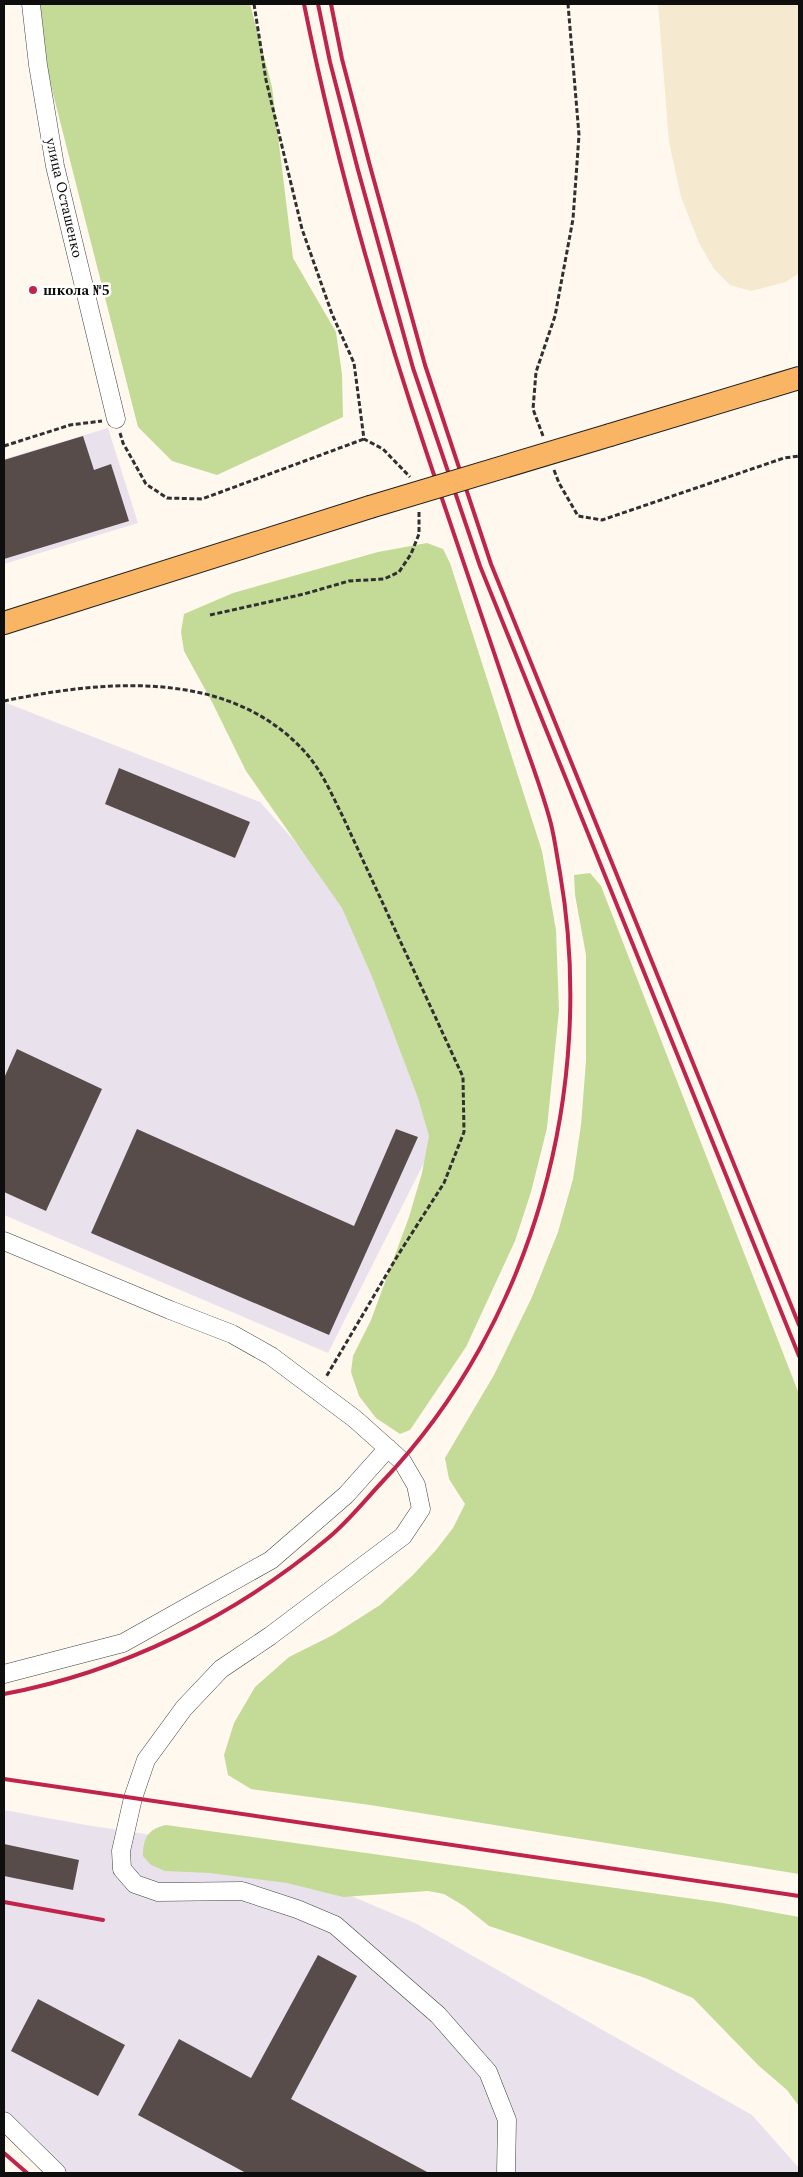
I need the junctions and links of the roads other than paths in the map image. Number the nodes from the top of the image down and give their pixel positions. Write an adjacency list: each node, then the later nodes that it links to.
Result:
1 (31, 4): 3 (street, улица Осташенко)
2 (799, 378): 4 (main road, bridge)
3 (116, 419)
4 (4, 623)
5 (4, 1241): 6 (street)
6 (388, 1448): 7 (street); 10 (street)
7 (4, 1674)
8 (4, 2121): 9 (street)
9 (57, 2173)
10 (506, 2173)

